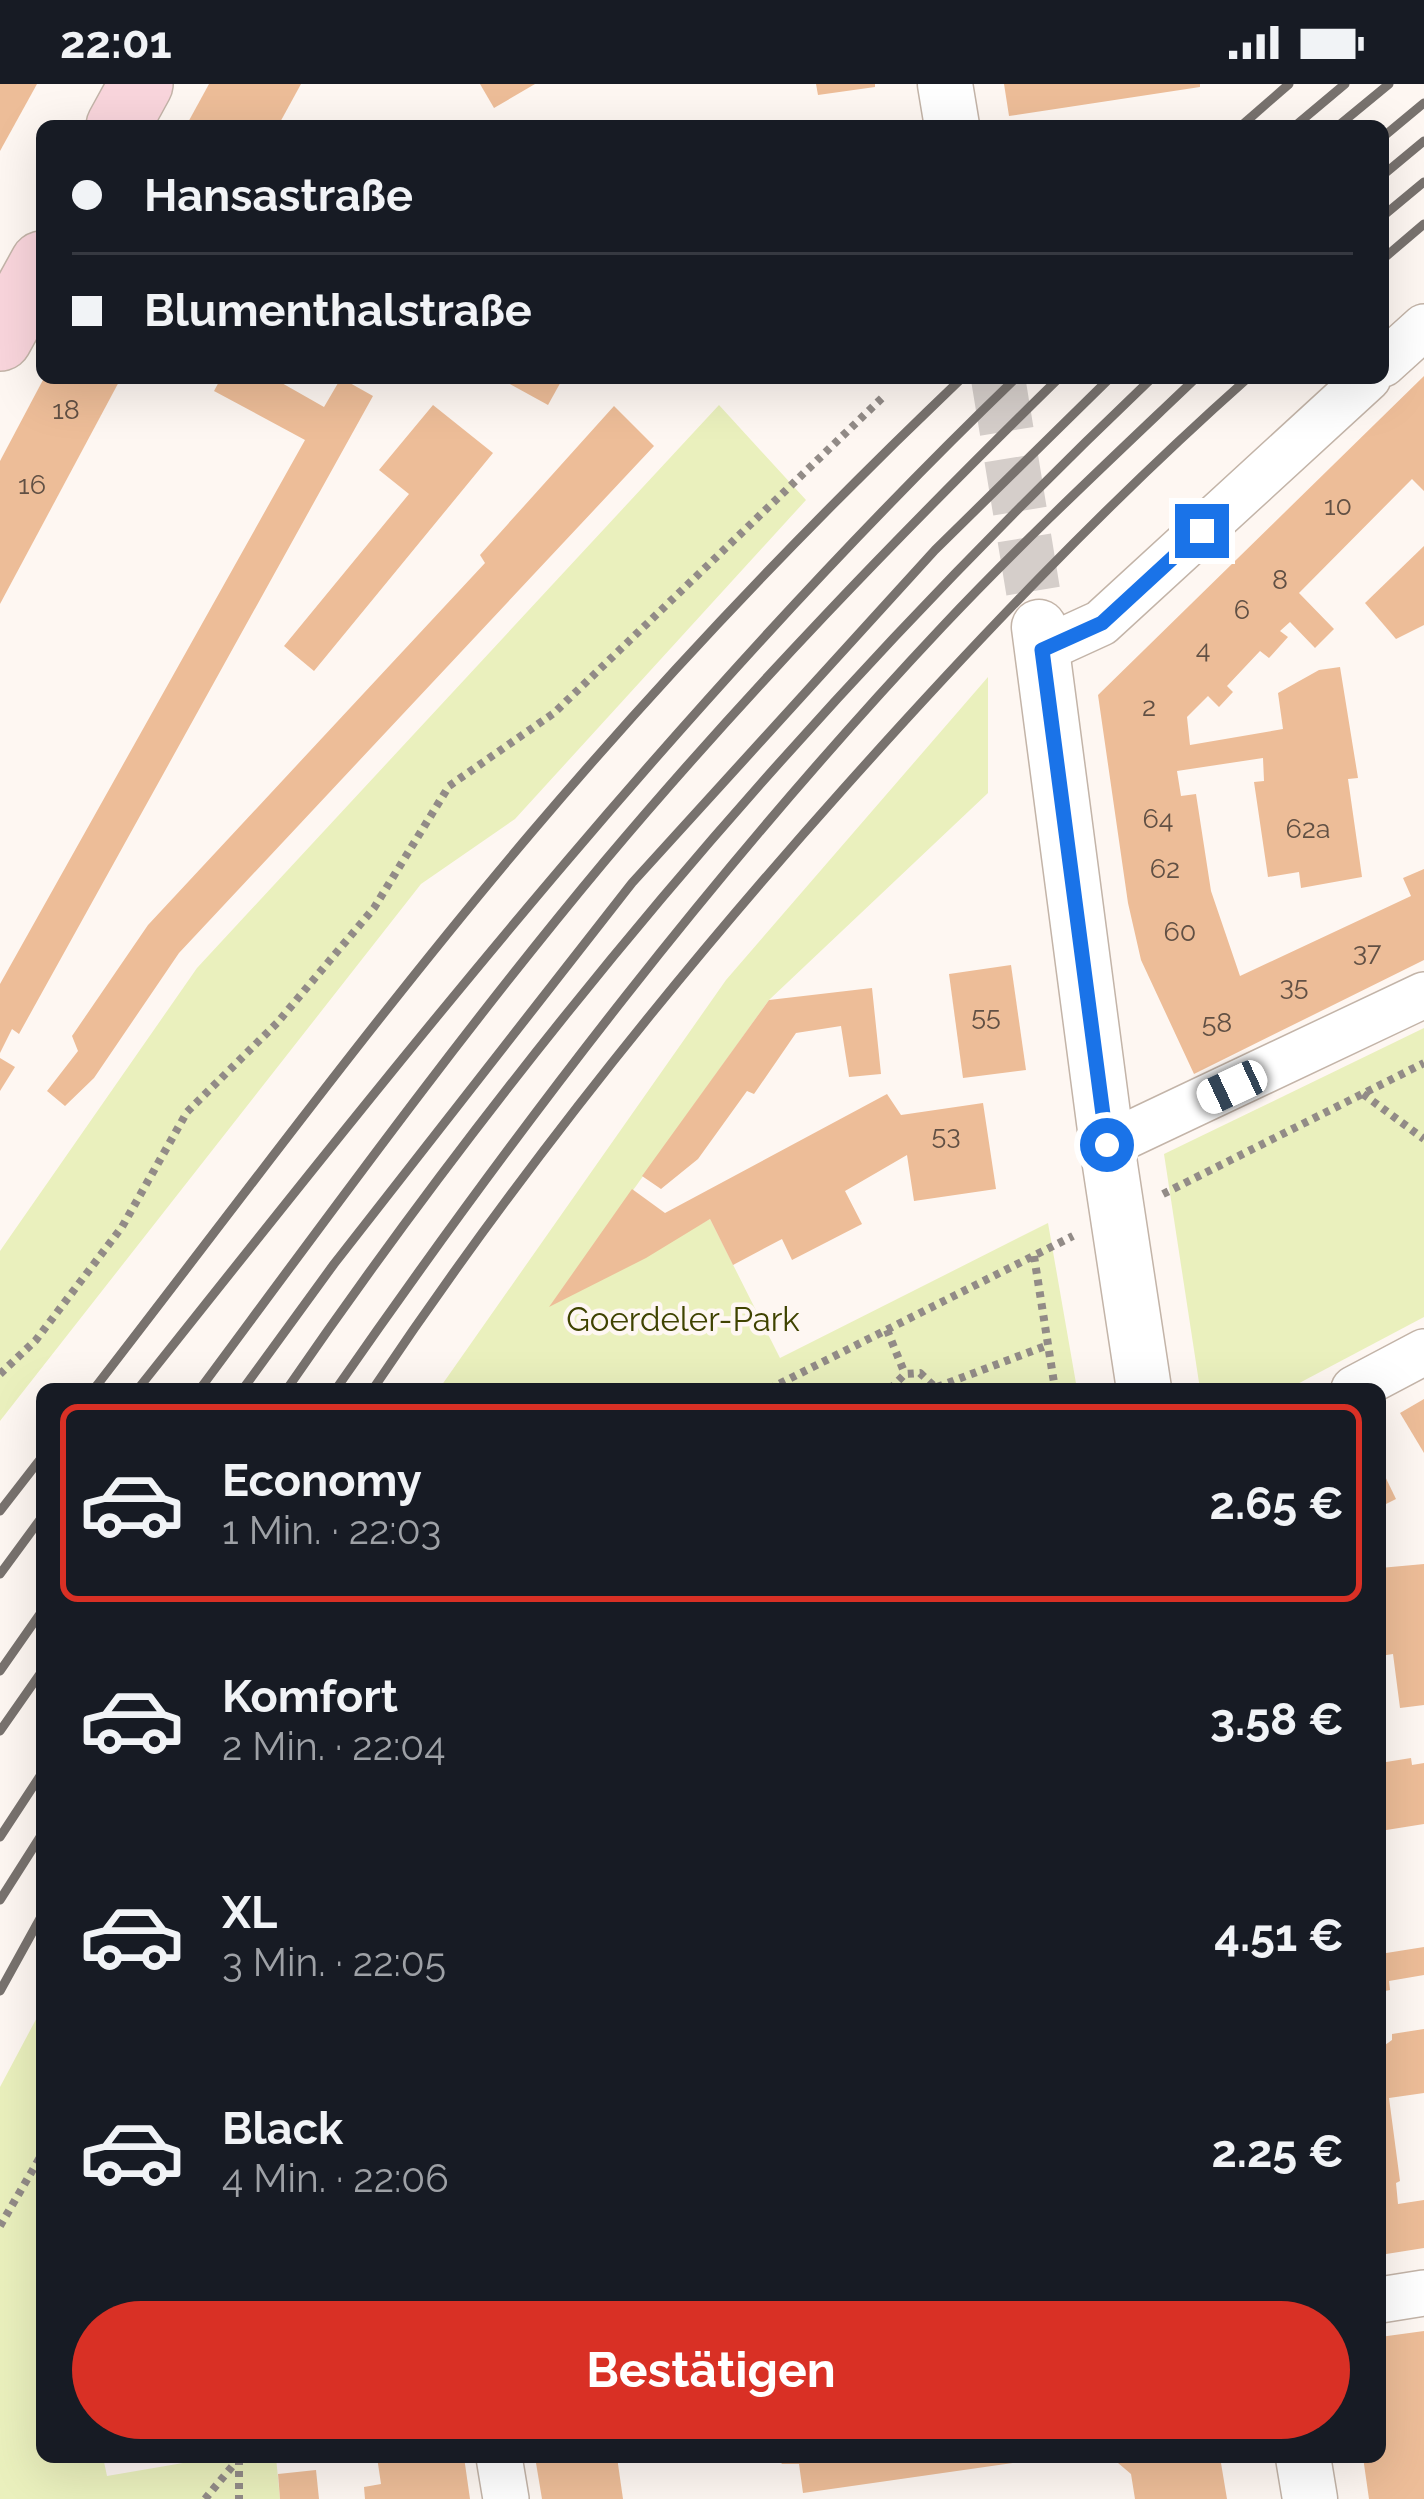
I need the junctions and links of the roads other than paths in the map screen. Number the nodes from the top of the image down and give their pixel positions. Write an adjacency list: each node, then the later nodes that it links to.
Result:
1 (141, 84): 3 (main road)
2 (945, 84): 4 (street)
3 (121, 120)
4 (951, 120)
5 (36, 274): 7 (main road)
6 (1424, 327): 8 (street)
7 (0, 339)
8 (1389, 359)
9 (1361, 384): 10 (street)
10 (1041, 639): 12 (street)
11 (1424, 995): 12 (street)
12 (1107, 1145): 14 (street)
13 (1424, 1352): 15 (street)
14 (1143, 1383)
15 (1365, 1383)
16 (1424, 2293): 17 (street)
17 (1386, 2299)
18 (500, 2463): 20 (street)
19 (1304, 2463): 21 (street)
20 (506, 2499)
21 (1310, 2499)

